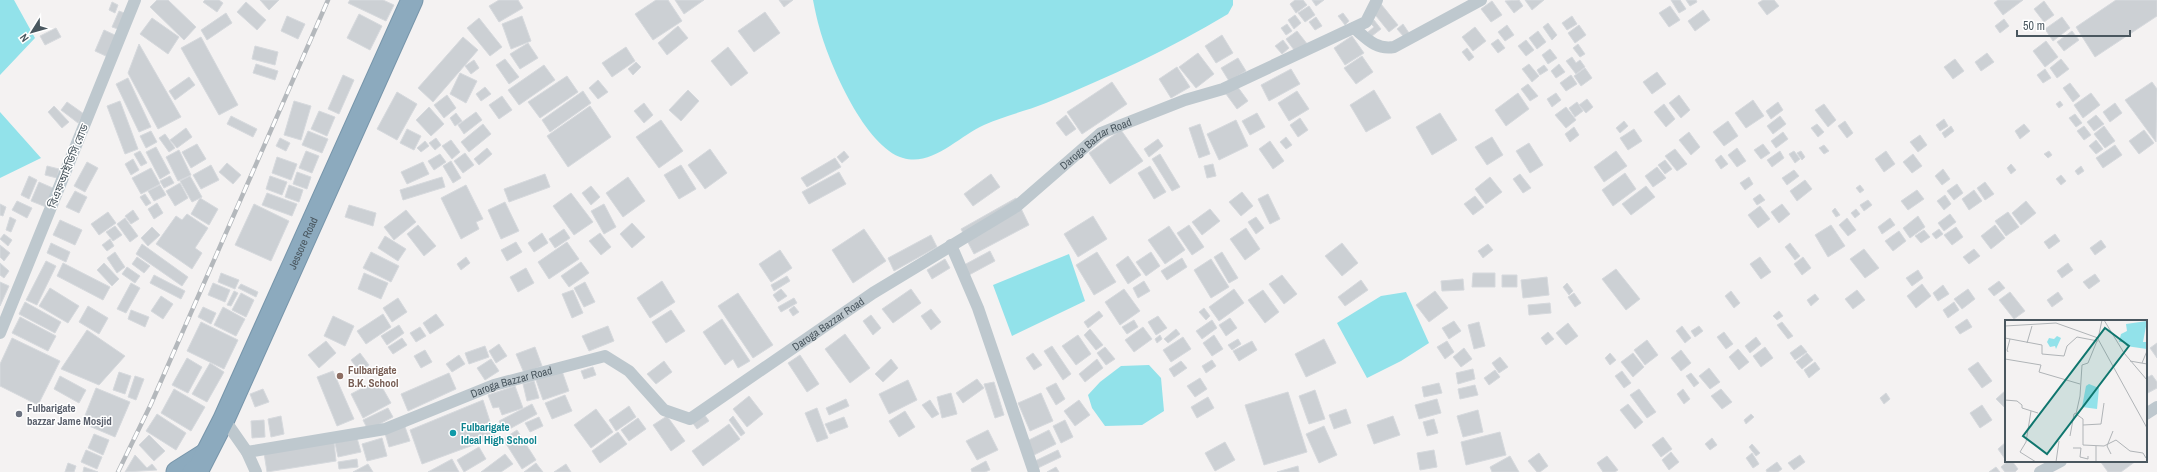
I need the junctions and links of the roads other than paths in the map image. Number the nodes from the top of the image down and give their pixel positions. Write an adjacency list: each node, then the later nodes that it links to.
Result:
1 (135, 0): 7 (street, বিএফআইডিসি রোড)
2 (412, 0): 10 (highway, Jessore Road)
3 (1377, 0): 5 (street, Daroga Bazzar Road)
4 (1481, 0): 5 (street)
5 (1354, 28): 6 (street, Daroga Bazzar Road)
6 (951, 245): 11 (street, Daroga Bazzar Road); 17 (street)
7 (0, 333)
8 (2157, 408): 9 (street)
9 (2147, 413)
10 (224, 418): 11 (street); 12 (highway, Jessore Road)
11 (247, 452): 16 (street)
12 (208, 453): 14 (highway); 15 (highway, Jessore Road)
13 (2059, 462): 18 (street)
14 (177, 472)
15 (193, 472)
16 (256, 472)
17 (1034, 472)
18 (2040, 472)

